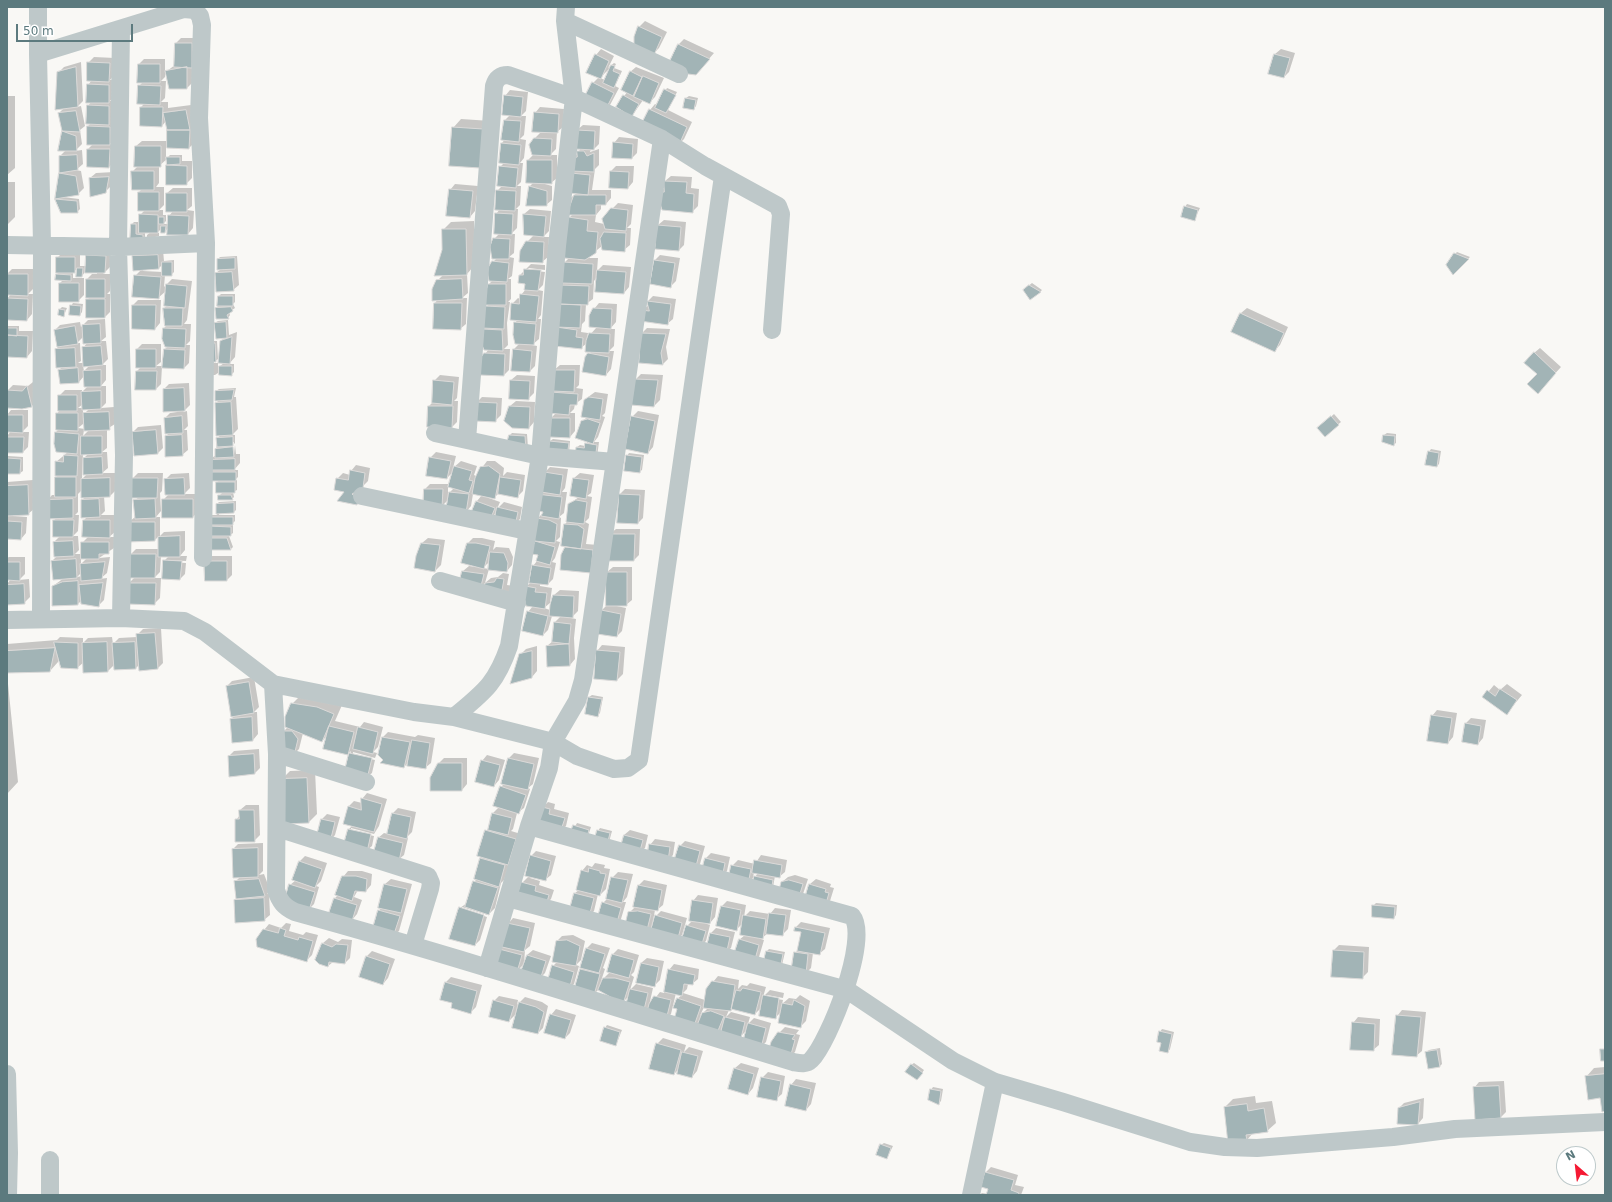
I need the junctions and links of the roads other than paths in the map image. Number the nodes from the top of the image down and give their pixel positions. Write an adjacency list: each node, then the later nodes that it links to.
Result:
1 (38, 7): 4 (street)
2 (566, 14): 5 (street); 6 (street)
3 (121, 30): 4 (street); 9 (street); 12 (street)
4 (38, 54): 10 (street)
5 (679, 74)
6 (574, 98): 7 (street); 15 (street); 16 (street)
7 (662, 139): 8 (street); 17 (street)
8 (723, 176): 13 (street); 28 (street)
9 (206, 243): 12 (street); 20 (street)
10 (42, 244): 11 (street); 12 (street); 24 (street)
11 (7, 245)
12 (118, 247): 23 (street)
13 (772, 330)
14 (435, 433): 15 (street)
15 (467, 440): 16 (street)
16 (540, 456): 17 (street); 19 (street)
17 (615, 462): 28 (street)
18 (362, 496): 19 (street)
19 (527, 531): 22 (street)
20 (203, 558)
21 (440, 581): 22 (street)
22 (517, 603): 27 (street)
23 (121, 618): 24 (street); 26 (street)
24 (41, 619): 25 (street)
25 (7, 620)
26 (273, 684): 27 (street); 29 (street)
27 (454, 717): 28 (street)
28 (553, 742): 31 (street)
29 (277, 754): 30 (street); 32 (street)
30 (366, 782)
31 (529, 826): 33 (street); 36 (street)
32 (277, 828): 34 (street); 34 (street)
33 (508, 898): 35 (street); 36 (street)
34 (413, 945): 35 (street)
35 (487, 968): 36 (street)
36 (847, 990): 38 (street)
37 (7, 1074): 41 (street)
38 (995, 1082): 39 (street); 43 (street)
39 (1605, 1122)
40 (50, 1160): 42 (street)
41 (8, 1195)
42 (50, 1195)
43 (971, 1195)

